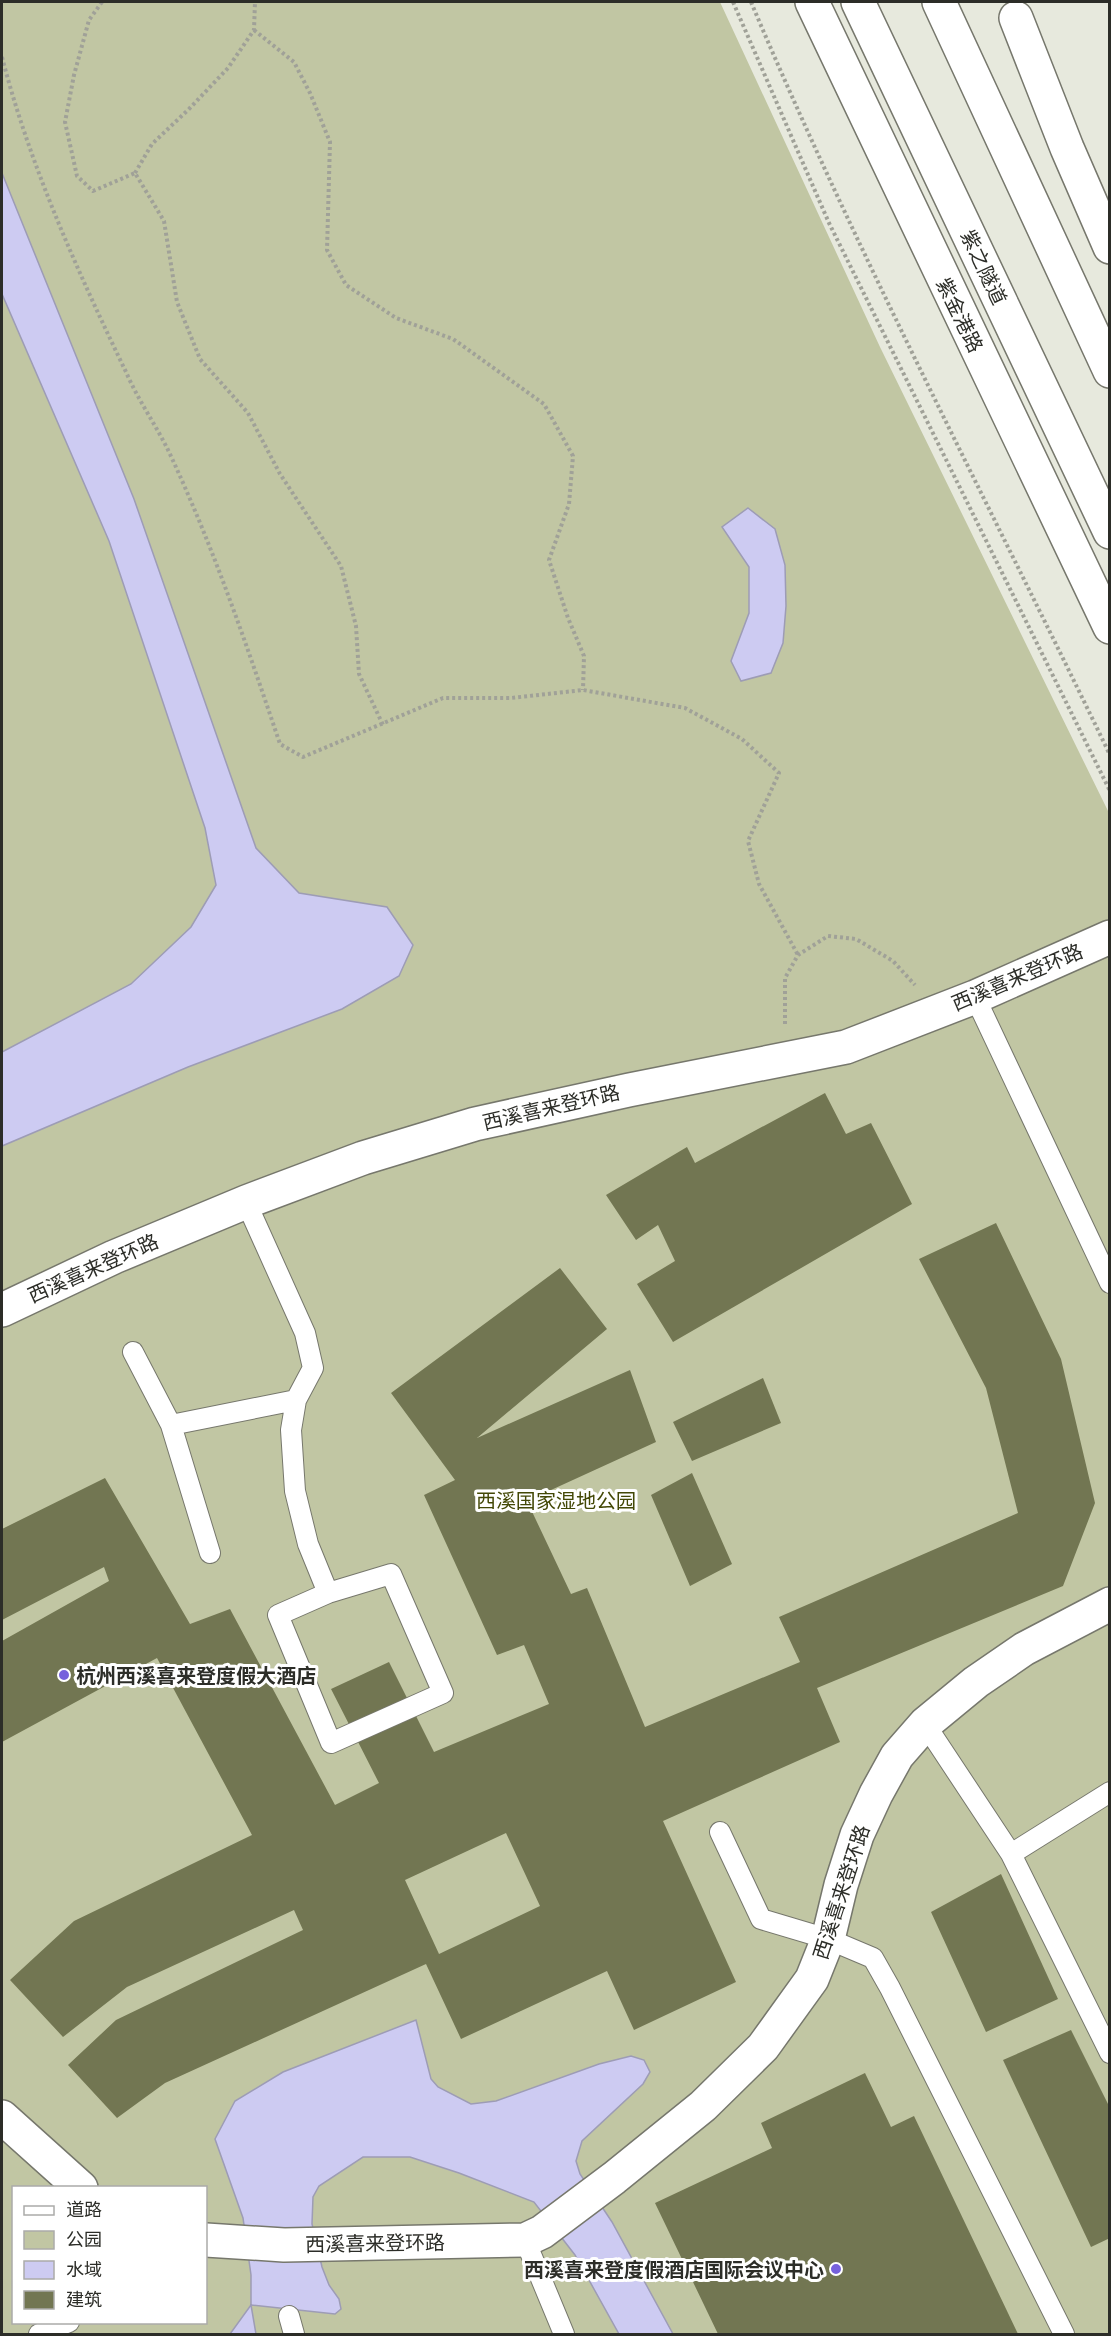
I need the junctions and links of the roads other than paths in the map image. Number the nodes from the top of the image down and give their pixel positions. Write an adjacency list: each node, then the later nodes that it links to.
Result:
1 (812, 2): 9 (main road, 紫金港路)
2 (858, 2): 8 (main road, 紫之隧道)
3 (939, 2): 7 (main road)
4 (1012, 10): 5 (main road); 6 (main road)
5 (1110, 215)
6 (1110, 247)
7 (1110, 371)
8 (1110, 532)
9 (1110, 627)
10 (1110, 937): 11 (main road, 西溪喜来登环路)
11 (975, 997): 12 (main road, 西溪喜来登环路); 13 (lane)
12 (246, 1202): 14 (main road, 西溪喜来登环路); 16 (lane)
13 (1110, 1282)
14 (2, 1310)
15 (133, 1352): 17 (lane)
16 (296, 1400): 17 (lane); 19 (lane)
17 (171, 1425): 18 (lane)
18 (210, 1553)
19 (328, 1593): 19 (lane)
20 (1110, 1604): 21 (main road, 西溪喜来登环路)
21 (925, 1724): 24 (lane); 25 (main road, 西溪喜来登环路)
22 (1110, 1792): 24 (lane)
23 (720, 1832): 25 (lane)
24 (1011, 1854): 26 (lane)
25 (828, 1939): 29 (main road, 西溪喜来登环路); 34 (lane)
26 (1110, 2053)
27 (2, 2117): 28 (main road)
28 (80, 2186)
29 (534, 2236): 30 (main road, 西溪喜来登环路); 33 (lane)
30 (207, 2240)
31 (64, 2324): 32 (lane)
32 (39, 2334)
33 (564, 2334)
34 (1064, 2334)

